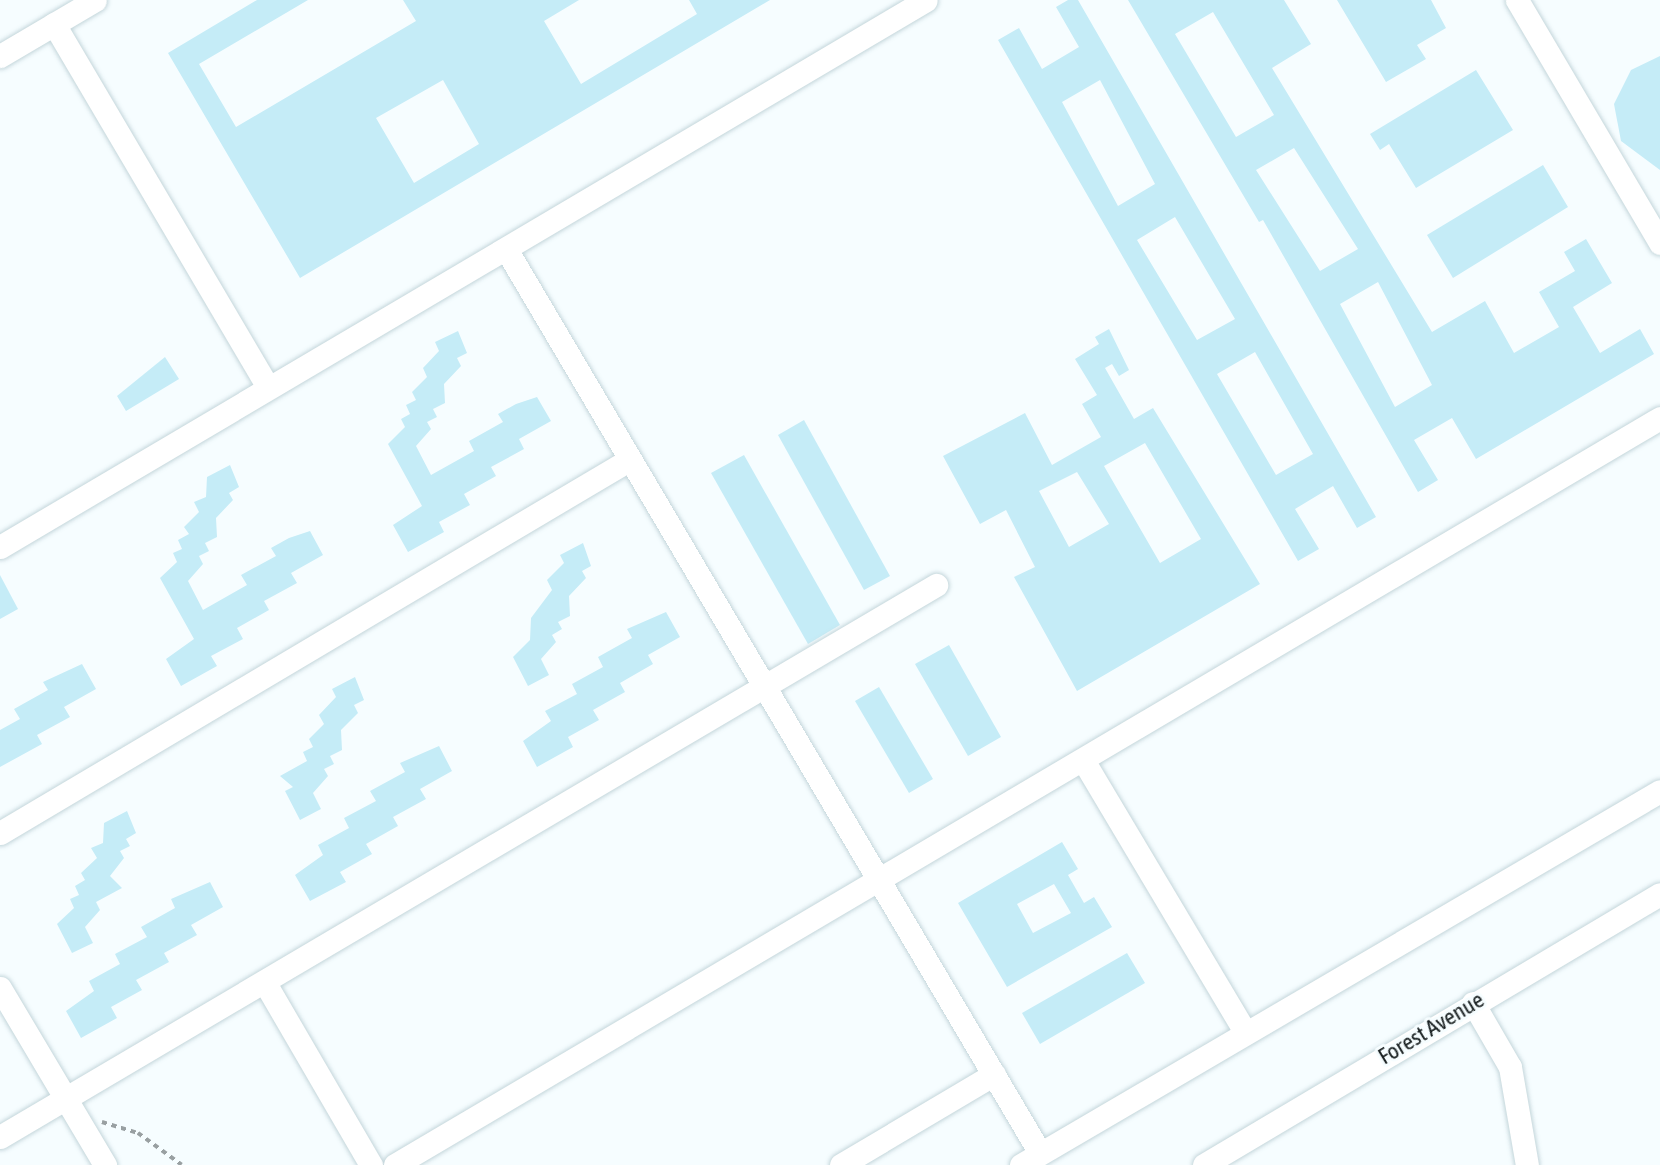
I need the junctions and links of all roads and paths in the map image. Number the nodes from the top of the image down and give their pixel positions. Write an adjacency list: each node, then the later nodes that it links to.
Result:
1 (95, 0): 4 (street)
2 (926, 0): 7 (street)
3 (1517, 0): 6 (street)
4 (54, 24): 5 (street); 8 (street)
5 (0, 56)
6 (1660, 243)
7 (506, 250): 8 (street); 10 (street)
8 (268, 388): 11 (street)
9 (1660, 418): 14 (street)
10 (627, 461): 13 (street); 16 (street)
11 (0, 547)
12 (936, 585): 13 (street)
13 (765, 687): 17 (street); 19 (street)
14 (1083, 760): 17 (street); 22 (street)
15 (1660, 791): 22 (street)
16 (0, 833)
17 (880, 879): 23 (street); 31 (street)
18 (1660, 894): 21 (street, Forest Avenue)
19 (265, 982): 24 (street); 30 (street)
20 (0, 988): 24 (street)
21 (1473, 1003): 33 (street, Forest Avenue); 34 (street)
22 (1244, 1030): 27 (street)
23 (994, 1074): 27 (street); 32 (street)
24 (65, 1098): 25 (street); 26 (street)
25 (82, 1126): 28 (street); 29 (path)
26 (0, 1137)
27 (1031, 1159)
28 (105, 1165)
29 (182, 1165)
30 (371, 1165)
31 (395, 1165)
32 (841, 1165)
33 (1204, 1165)
34 (1527, 1165)

